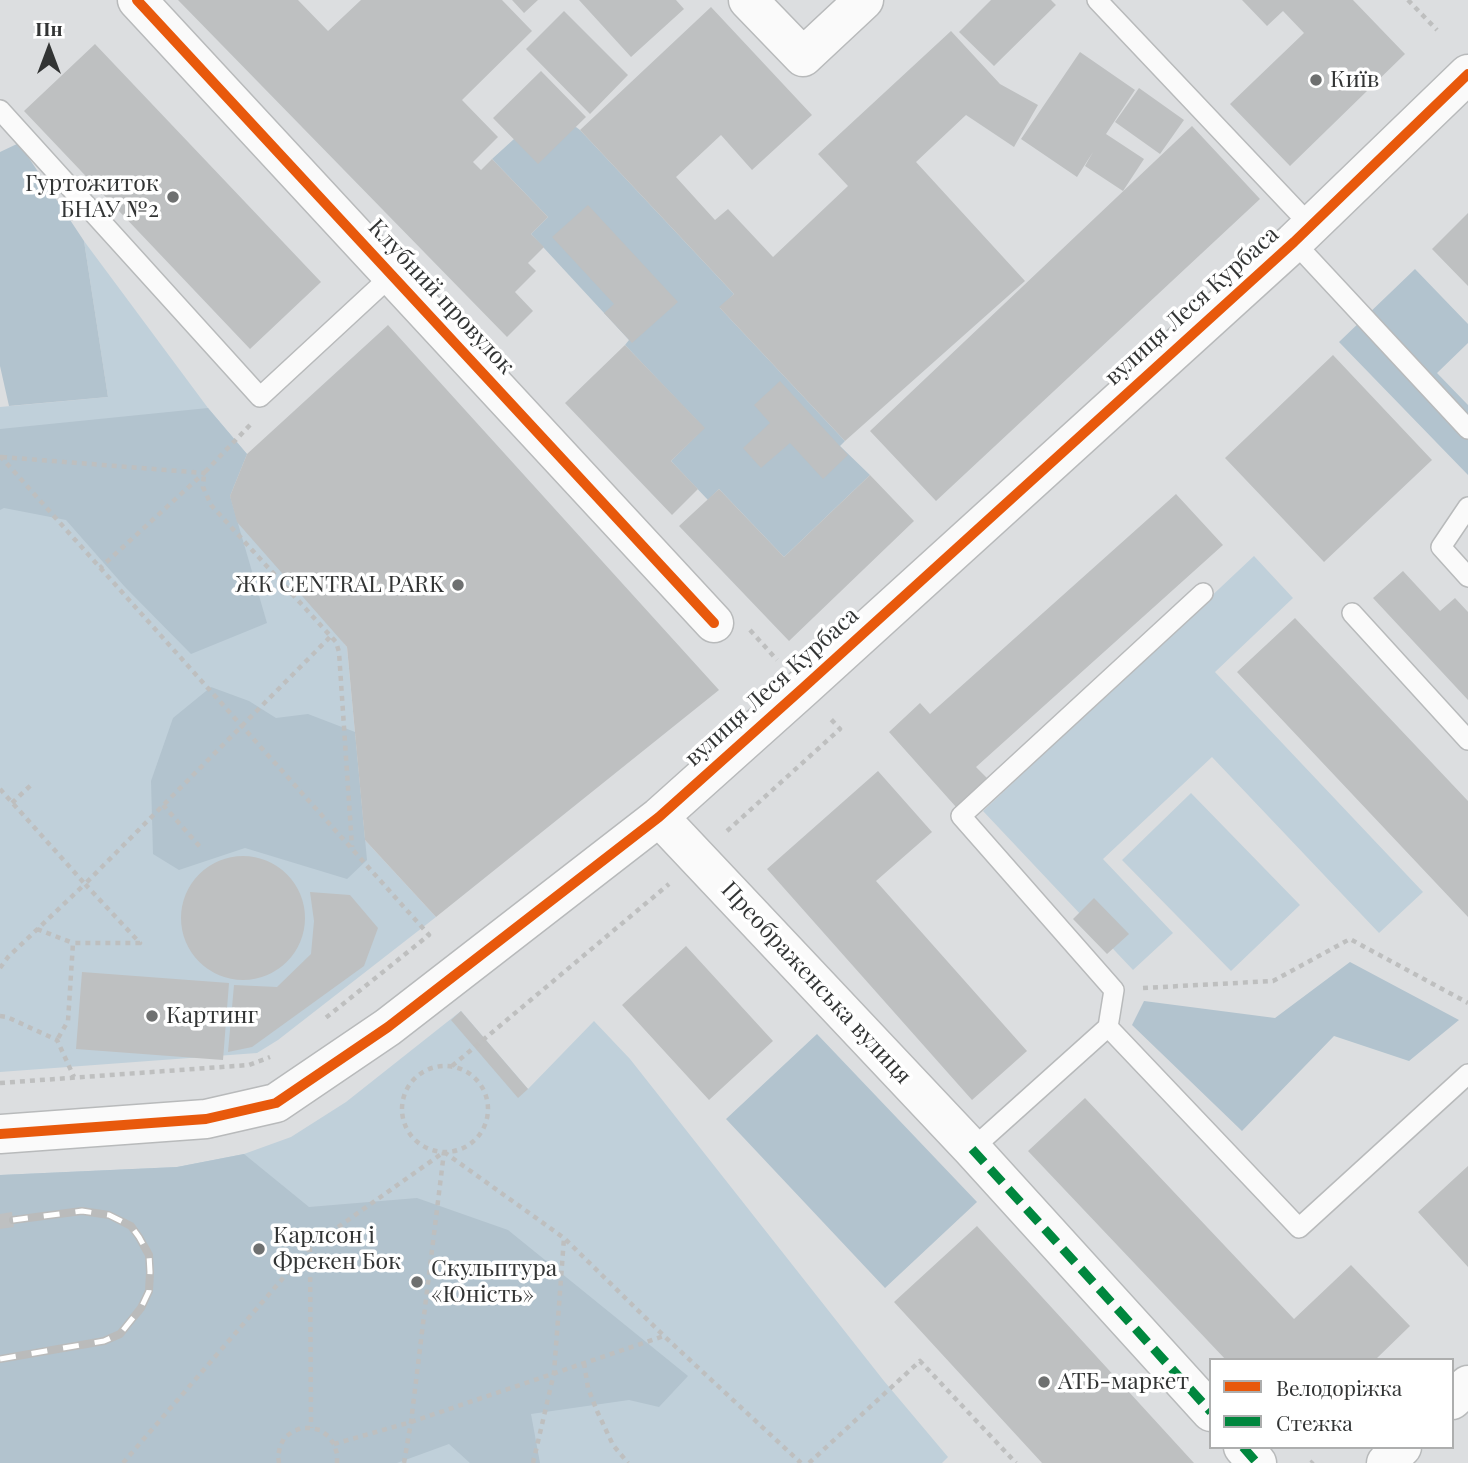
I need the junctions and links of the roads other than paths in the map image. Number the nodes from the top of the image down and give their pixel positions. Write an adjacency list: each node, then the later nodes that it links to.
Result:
1 (137, 0): 8 (street, Клубний провулок)
2 (748, 0): 3 (street)
3 (864, 0)
4 (1097, 0): 7 (lane)
5 (1468, 74): 7 (street, вулиця Леся Курбаса)
6 (0, 110): 8 (lane)
7 (1303, 234): 9 (lane); 16 (street, вулиця Леся Курбаса)
8 (391, 275): 14 (street, Клубний провулок)
9 (1468, 429)
10 (1468, 507): 11 (lane)
11 (1468, 577)
12 (1203, 593): 17 (lane)
13 (1352, 613): 15 (lane)
14 (714, 623)
15 (1468, 740)
16 (659, 817): 19 (street, вулиця Леся Курбаса); 20 (street, Преображенська вулиця)
17 (1108, 1027): 18 (lane); 20 (lane)
18 (1468, 1073)
19 (0, 1135)
20 (972, 1149): 23 (street, Преображенська вулиця)
21 (1468, 1385): 22 (street)
22 (1454, 1398)
23 (1209, 1410)
24 (1245, 1449): 26 (street)
25 (1400, 1449): 27 (street)
26 (1257, 1463)
27 (1386, 1463)

